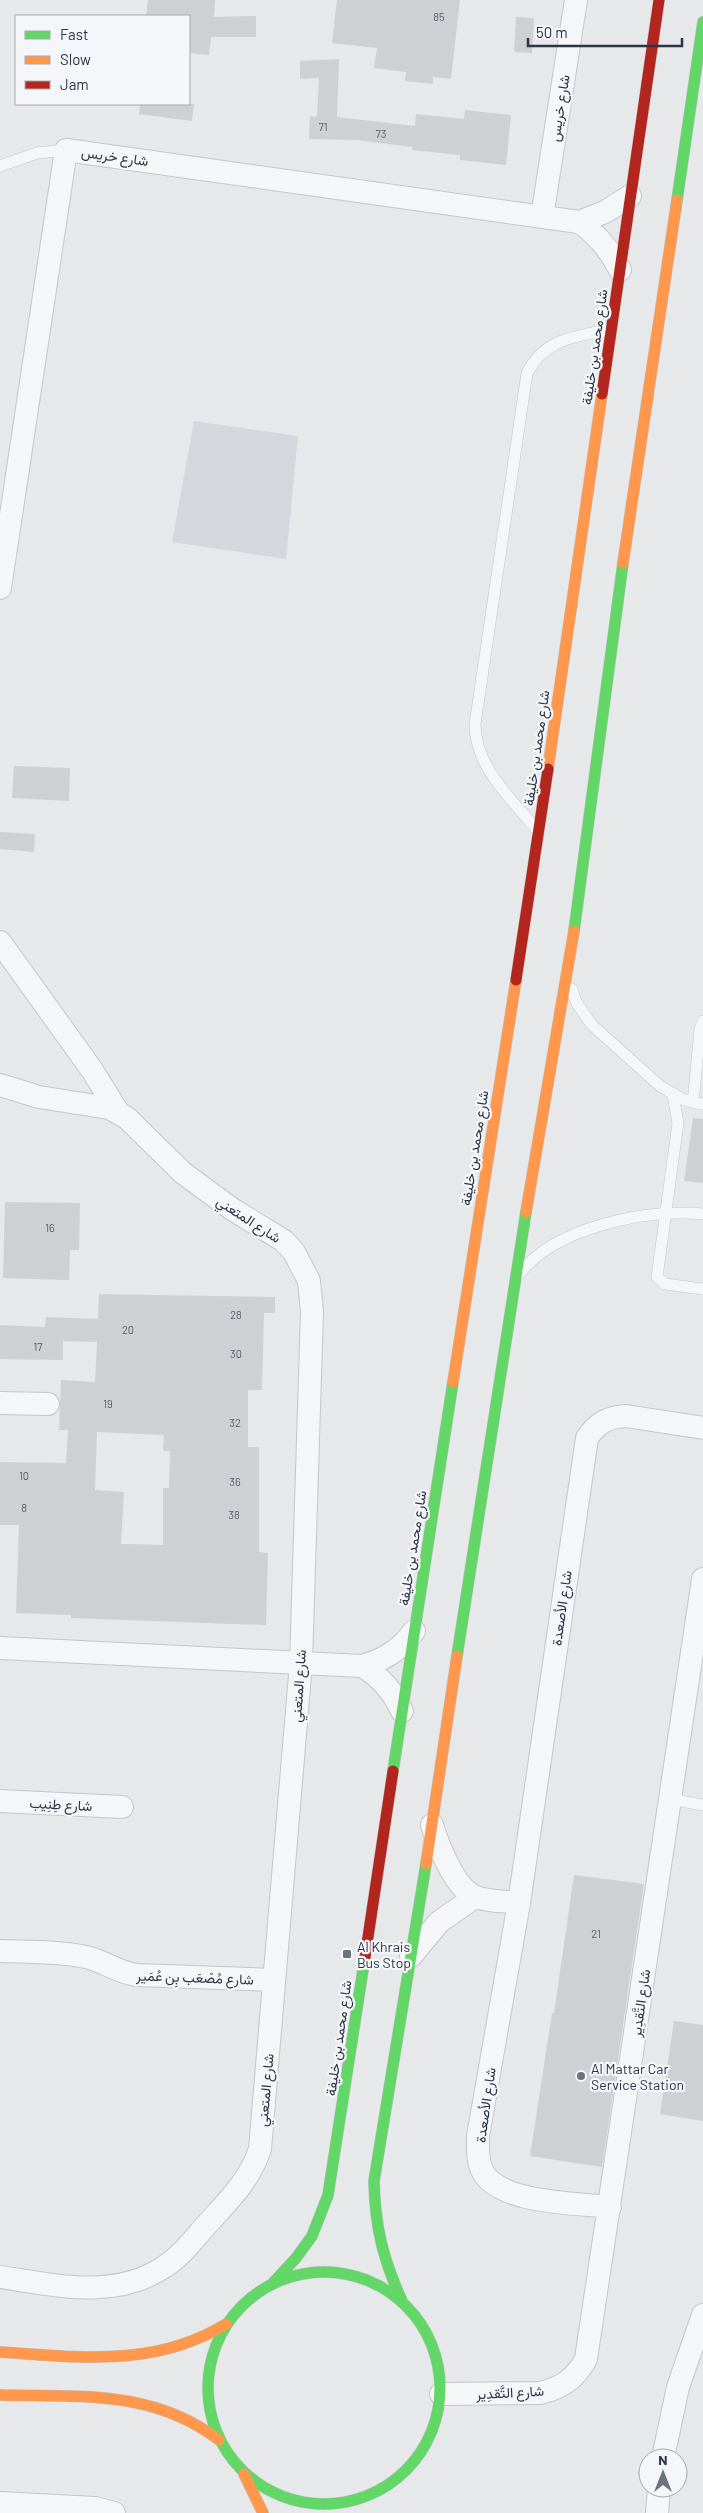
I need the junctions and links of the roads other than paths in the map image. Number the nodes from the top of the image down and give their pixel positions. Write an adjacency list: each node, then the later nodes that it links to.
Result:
1 (576, 0): 7 (street, شارع خريس)
2 (659, 0): 6 (main road, شارع محمد بن خليفة)
3 (703, 22): 14 (main road)
4 (66, 150): 5 (lane); 7 (street, شارع خريس); 11 (street, شارع خريس)
5 (0, 166)
6 (630, 196): 8 (street, شارع خريس); 9 (main road, شارع محمد بن خليفة)
7 (542, 217): 8 (street, شارع خريس)
8 (579, 222): 9 (street)
9 (620, 270): 10 (main road, شارع محمد بن خليفة)
10 (612, 328): 12 (main road, شارع محمد بن خليفة); 12 (lane)
11 (0, 588)
12 (539, 833): 28 (main road, شارع محمد بن خليفة)
13 (0, 942): 19 (street)
14 (569, 966): 17 (lane); 22 (main road)
15 (703, 1021): 18 (lane)
16 (0, 1085): 19 (street, شارع المتعني)
17 (673, 1095): 18 (lane); 20 (lane)
18 (698, 1104)
19 (118, 1112): 30 (street, شارع المتعني)
20 (664, 1212): 21 (lane); 22 (lane); 23 (lane)
21 (703, 1214)
22 (514, 1282): 37 (main road)
23 (703, 1289)
24 (0, 1403): 25 (street)
25 (48, 1404)
26 (703, 1428): 39 (street, شارع الأصعدة)
27 (703, 1579): 33 (street, شارع التَّقدِير)
28 (414, 1631): 31 (street); 32 (main road, شارع محمد بن خليفة)
29 (0, 1648): 30 (street)
30 (301, 1663): 31 (street); 42 (street, شارع المتعني)
31 (362, 1666): 32 (street)
32 (402, 1711): 45 (main road, شارع محمد بن خليفة)
33 (670, 1799): 35 (lane); 43 (street, شارع التَّقدِير)
34 (0, 1801): 36 (street, شارع طِنِيب)
35 (703, 1805)
36 (122, 1807)
37 (432, 1825): 38 (street); 41 (main road)
38 (475, 1897): 39 (street); 41 (street)
39 (519, 1903): 43 (street, شارع الأصعدة)
40 (0, 1951): 42 (street, شارع مُصْعَب بِن عُمَير)
41 (411, 1956): 46 (main road)
42 (274, 1980): 44 (street, شارع المتعني)
43 (610, 2207): 51 (street, شارع التَّقدِير)
44 (0, 2277)
45 (273, 2283): 46 (main road); 48 (main road)
46 (402, 2301): 51 (main road)
47 (703, 2315): 53 (street)
48 (226, 2324): 49 (main road); 52 (main road)
49 (0, 2352)
50 (0, 2394): 52 (main road)
51 (441, 2394): 55 (main road)
52 (219, 2440): 54 (main road)
53 (665, 2448)
54 (244, 2472): 55 (main road); 59 (main road)
55 (371, 2494): 60 (main road)
56 (658, 2498): 61 (street)
57 (0, 2503): 58 (street)
58 (114, 2513)
59 (263, 2513)
60 (353, 2513)
61 (657, 2513)

